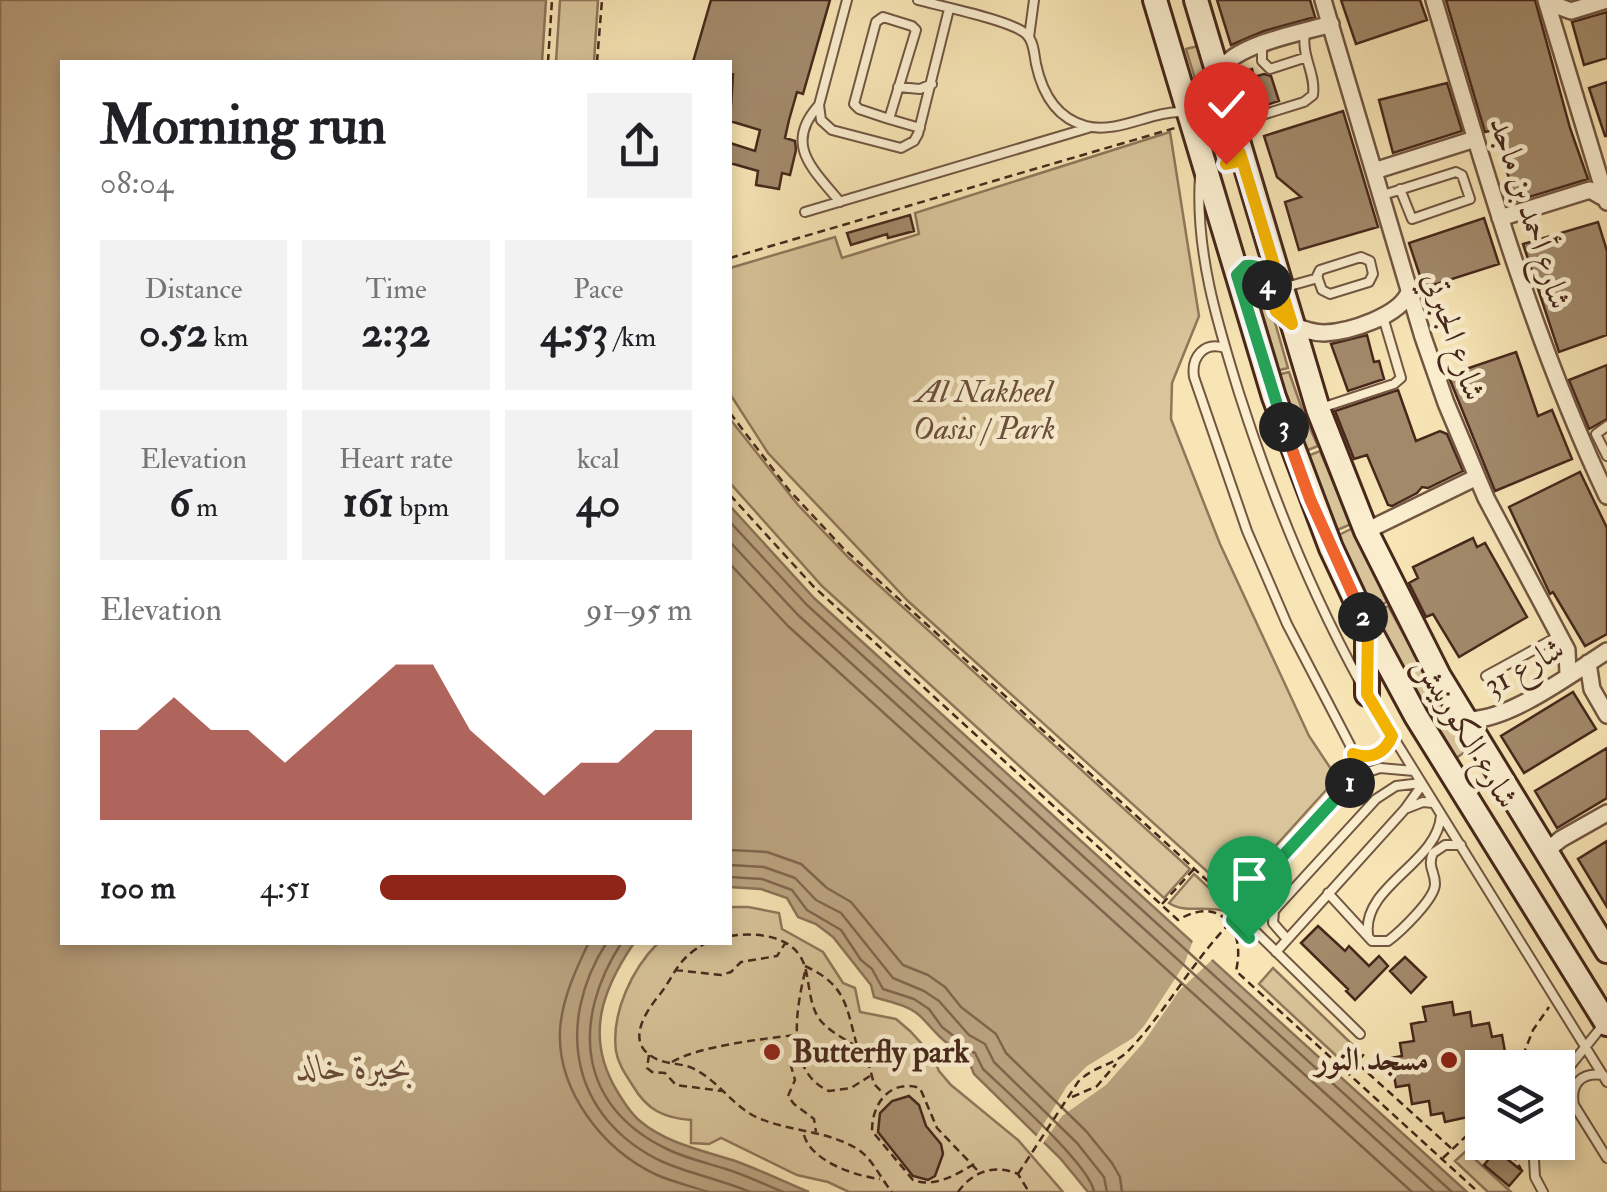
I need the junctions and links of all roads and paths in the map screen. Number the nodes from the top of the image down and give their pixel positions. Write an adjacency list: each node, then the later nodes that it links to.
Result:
1 (552, 0): 18 (path)
2 (602, 0): 19 (path)
3 (847, 0): 23 (lane)
4 (918, 0): 12 (lane)
5 (1034, 0): 15 (lane)
6 (1155, 0): 24 (main road, شارع الكورنيش)
7 (1196, 0): 20 (main road, شارع الكورنيش)
8 (1324, 0): 13 (street, شارع الجبرتي)
9 (1434, 0): 29 (street, شارع أحمد بن ماجد)
10 (1607, 0): 11 (street)
11 (1547, 1): 33 (street)
12 (949, 9): 15 (lane); 21 (lane)
13 (1331, 24): 14 (street); 32 (street, شارع الجبرتي)
14 (1305, 32): 16 (street); 17 (lane)
15 (1029, 37): 27 (lane)
16 (1262, 45): 17 (lane); 20 (street)
17 (1304, 58): 26 (lane)
18 (548, 60)
19 (597, 60)
20 (1219, 75): 26 (main road, شارع الكورنيش)
21 (932, 84): 22 (lane); 28 (lane)
22 (898, 87): 25 (lane); 25 (lane)
23 (819, 105): 28 (lane); 37 (lane)
24 (1190, 113): 27 (lane); 30 (main road); 31 (main road, شارع الكورنيش); 40 (path)
25 (888, 119): 28 (lane)
26 (1232, 124): 30 (main road, شارع الكورنيش)
27 (1091, 127): 37 (lane)
28 (920, 128)
29 (1475, 139): 32 (street); 39 (street, شارع أحمد بن ماجد)
30 (1240, 153): 43 (main road, شارع الكورنيش)
31 (1202, 156): 41 (main road, شارع الكورنيش); 47 (lane)
32 (1374, 171): 35 (street, شارع الجبرتي)
33 (1602, 175): 36 (street)
34 (1400, 189): 34 (lane); 35 (lane)
35 (1380, 196): 44 (street, شارع الجبرتي)
36 (1606, 200): 39 (street)
37 (840, 202): 38 (lane)
38 (805, 212)
39 (1500, 218): 54 (street, شارع أحمد بن ماجد)
40 (732, 257)
41 (1237, 275): 46 (main road); 56 (main road, شارع الكورنيش)
42 (1318, 278): 42 (lane); 43 (lane)
43 (1281, 288): 46 (main road, شارع الكورنيش)
44 (1409, 292): 45 (street); 52 (street, شارع الجبرتي)
45 (1382, 316): 46 (street); 48 (lane)
46 (1292, 324): 48 (main road, شارع الكورنيش)
47 (1225, 348): 62 (lane); 66 (lane)
48 (1318, 409): 55 (main road, شارع الكورنيش)
49 (732, 416): 77 (path)
50 (1607, 426): 51 (lane)
51 (1607, 456)
52 (1477, 477): 55 (street); 57 (street, شارع الجبرتي)
53 (732, 496): 83 (path)
54 (1607, 496)
55 (1366, 531): 64 (main road, شارع الكورنيش)
56 (1368, 627): 62 (main road); 80 (main road, شارع الكورنيش)
57 (1559, 636): 60 (street, شارع الجبرتي); 61 (lane)
58 (1607, 652): 59 (street, شارع 31)
59 (1588, 663): 60 (street, شارع 31); 63 (street)
60 (1568, 674): 64 (street, شارع 31)
61 (1486, 676)
62 (1367, 694): 65 (lane)
63 (1607, 715)
64 (1465, 719): 76 (main road, شارع الكورنيش)
65 (1392, 736): 66 (lane); 67 (lane)
66 (1353, 754): 68 (lane)
67 (1414, 771): 68 (lane); 69 (lane)
68 (1356, 776): 84 (lane)
69 (1422, 784): 70 (lane); 71 (lane); 90 (lane)
70 (1433, 802): 71 (lane); 73 (lane)
71 (1405, 809): 81 (lane)
72 (1607, 813): 76 (street)
73 (1441, 815): 74 (lane); 75 (lane)
74 (1462, 845): 75 (lane); 97 (lane)
75 (1430, 850): 78 (lane); 79 (lane)
76 (1545, 852): 82 (main road, شارع الكورنيش)
77 (1194, 869): 83 (path); 87 (path)
78 (1406, 869): 79 (lane); 85 (lane)
79 (1430, 871): 89 (lane)
80 (1522, 886): 82 (main road); 98 (main road, شارع الكورنيش)
81 (1328, 893): 86 (lane); 90 (lane)
82 (1575, 900): 93 (main road, شارع الكورنيش)
83 (1161, 905): 87 (path)
84 (1242, 909): 87 (path); 94 (lane)
85 (1370, 910): 86 (lane); 89 (lane)
86 (1346, 913): 89 (lane)
87 (1233, 922): 109 (path); 122 (path)
88 (732, 936): 91 (path)
89 (1369, 938)
90 (1287, 940): 94 (lane)
91 (786, 942): 95 (path); 96 (path)
92 (704, 945): 96 (path)
93 (1607, 951)
94 (1276, 952): 99 (lane)
95 (805, 968): 100 (path); 102 (path); 102 (path)
96 (673, 970): 105 (path)
97 (1556, 1000): 103 (path); 104 (lane)
98 (1606, 1023): 104 (lane)
99 (1360, 1034)
100 (796, 1035): 106 (path); 108 (path)
101 (1352, 1041): 120 (path)
102 (858, 1047): 110 (path)
103 (1526, 1050)
104 (1585, 1050): 107 (lane); 111 (lane)
105 (649, 1054): 108 (path); 113 (path)
106 (800, 1054): 110 (path); 118 (path)
107 (1575, 1061)
108 (670, 1063): 113 (path)
109 (1116, 1063): 115 (path); 115 (path)
110 (870, 1076): 114 (path)
111 (1605, 1079): 112 (lane)
112 (1575, 1086)
113 (724, 1092): 117 (path)
114 (884, 1094): 125 (path); 125 (path)
115 (1070, 1098): 127 (path)
116 (1575, 1107): 121 (lane)
117 (803, 1133): 118 (path); 129 (path)
118 (816, 1134): 129 (path)
119 (1465, 1138): 120 (path)
120 (1452, 1150): 122 (path)
121 (1607, 1158)
122 (1442, 1159): 133 (path)
123 (1516, 1160): 128 (path)
124 (1534, 1160): 134 (lane)
125 (974, 1164): 126 (path)
126 (980, 1172): 127 (path); 131 (path)
127 (1018, 1174): 132 (path)
128 (1524, 1175)
129 (881, 1179): 130 (path)
130 (892, 1192)
131 (958, 1192)
132 (1029, 1192)
133 (1478, 1192)
134 (1543, 1192)

